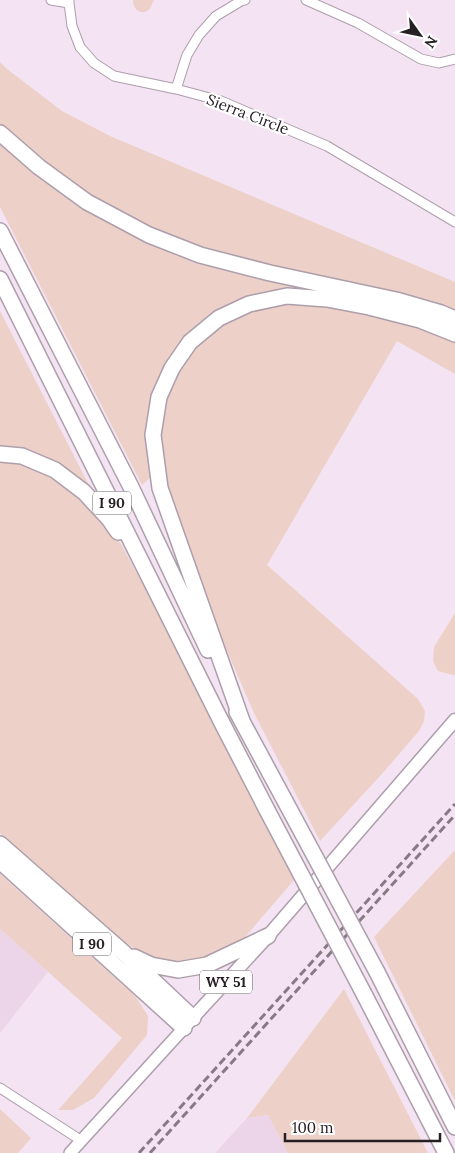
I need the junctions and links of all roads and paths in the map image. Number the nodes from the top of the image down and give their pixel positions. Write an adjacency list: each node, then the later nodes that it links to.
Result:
1 (51, 0): 4 (street)
2 (245, 0): 6 (street)
3 (306, 0): 5 (street)
4 (69, 2): 6 (street, Sierra Circle)
5 (455, 59)
6 (176, 89): 8 (street, Sierra Circle)
7 (0, 133): 11 (highway)
8 (455, 222)
9 (0, 231): 15 (highway, I 90)
10 (0, 279): 16 (highway, I 90)
11 (455, 319)
12 (455, 334): 15 (highway)
13 (0, 454): 16 (highway, I 90)
14 (455, 720): 19 (main road)
15 (242, 721): 23 (highway, I 90, bridge)
16 (224, 727): 26 (highway, I 90, bridge)
17 (0, 844): 20 (highway, I 90)
18 (0, 861): 21 (highway, I 90)
19 (268, 936): 20 (highway); 21 (main road, WY 51)
20 (124, 953): 21 (highway)
21 (189, 1023): 24 (main road, WY 51)
22 (0, 1088): 24 (street)
23 (455, 1127)
24 (82, 1141): 25 (main road, WY 51)
25 (70, 1153)
26 (446, 1153)

